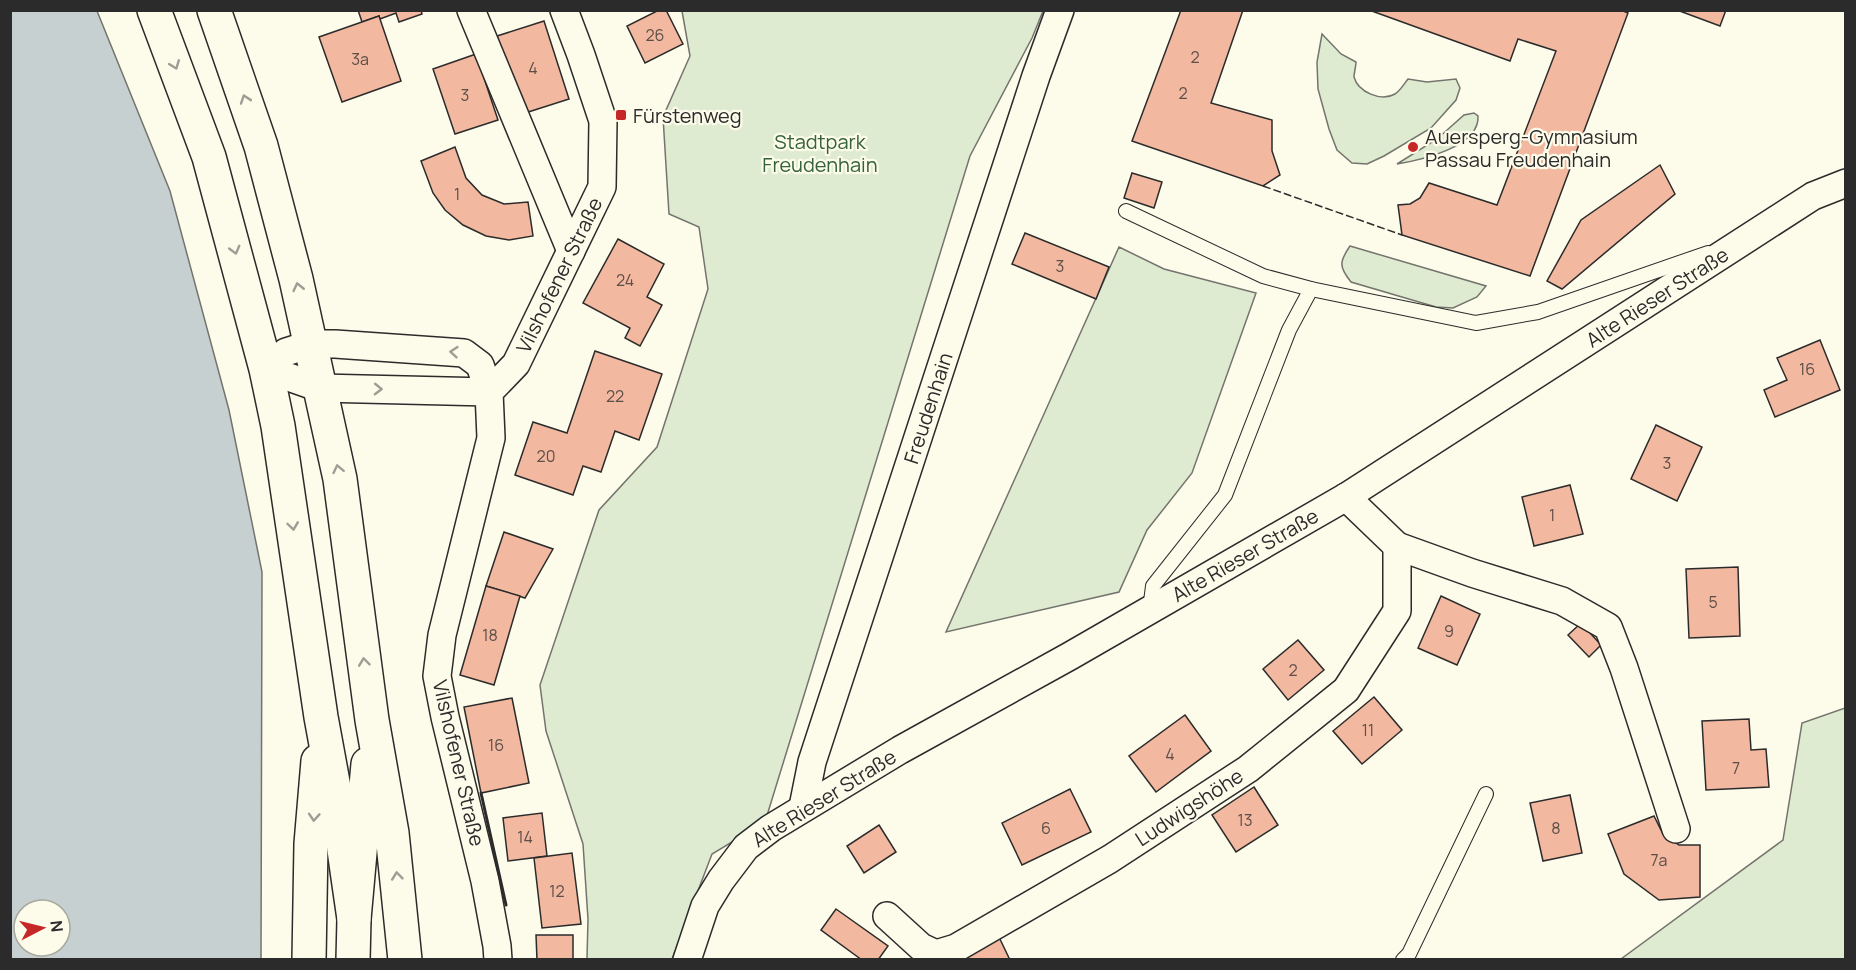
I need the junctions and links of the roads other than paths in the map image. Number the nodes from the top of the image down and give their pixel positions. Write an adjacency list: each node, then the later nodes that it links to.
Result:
1 (154, 10): 12 (main road, one-way to 12)
2 (214, 10): 11 (main road, one-way to 2)
3 (471, 10): 9 (street)
4 (564, 10): 9 (street, Vilshofener Straße)
5 (1060, 10): 21 (street, Freudenhain)
6 (1845, 183): 8 (street, Alte Rieser Straße)
7 (1126, 211): 10 (lane)
8 (1746, 239): 10 (lane); 15 (street, Alte Rieser Straße)
9 (571, 251): 14 (street, Vilshofener Straße)
10 (1311, 289): 17 (lane)
11 (311, 344): 12 (street, Vilshofener Straße); 13 (main road); 14 (street, Vilshofener Straße, one-way to 11)
12 (266, 369): 13 (street); 18 (main road, one-way to 18)
13 (320, 388): 14 (street, one-way to 14); 19 (main road, one-way to 13)
14 (489, 392): 28 (street, Vilshofener Straße)
15 (1346, 497): 16 (street); 17 (street, Alte Rieser Straße)
16 (1397, 546): 22 (street); 23 (street, Ludwigshöhe)
17 (1150, 610): 21 (street, Alte Rieser Straße)
18 (321, 717): 24 (main road); 25 (main road, one-way to 25)
19 (372, 720): 24 (main road); 27 (main road, one-way to 19)
20 (1486, 794): 30 (lane)
21 (803, 807): 29 (street, Alte Rieser Straße)
22 (1676, 829)
23 (886, 916)
24 (354, 919): 26 (main road)
25 (309, 960)
26 (353, 960)
27 (405, 960)
28 (498, 960)
29 (687, 960)
30 (1403, 960)

